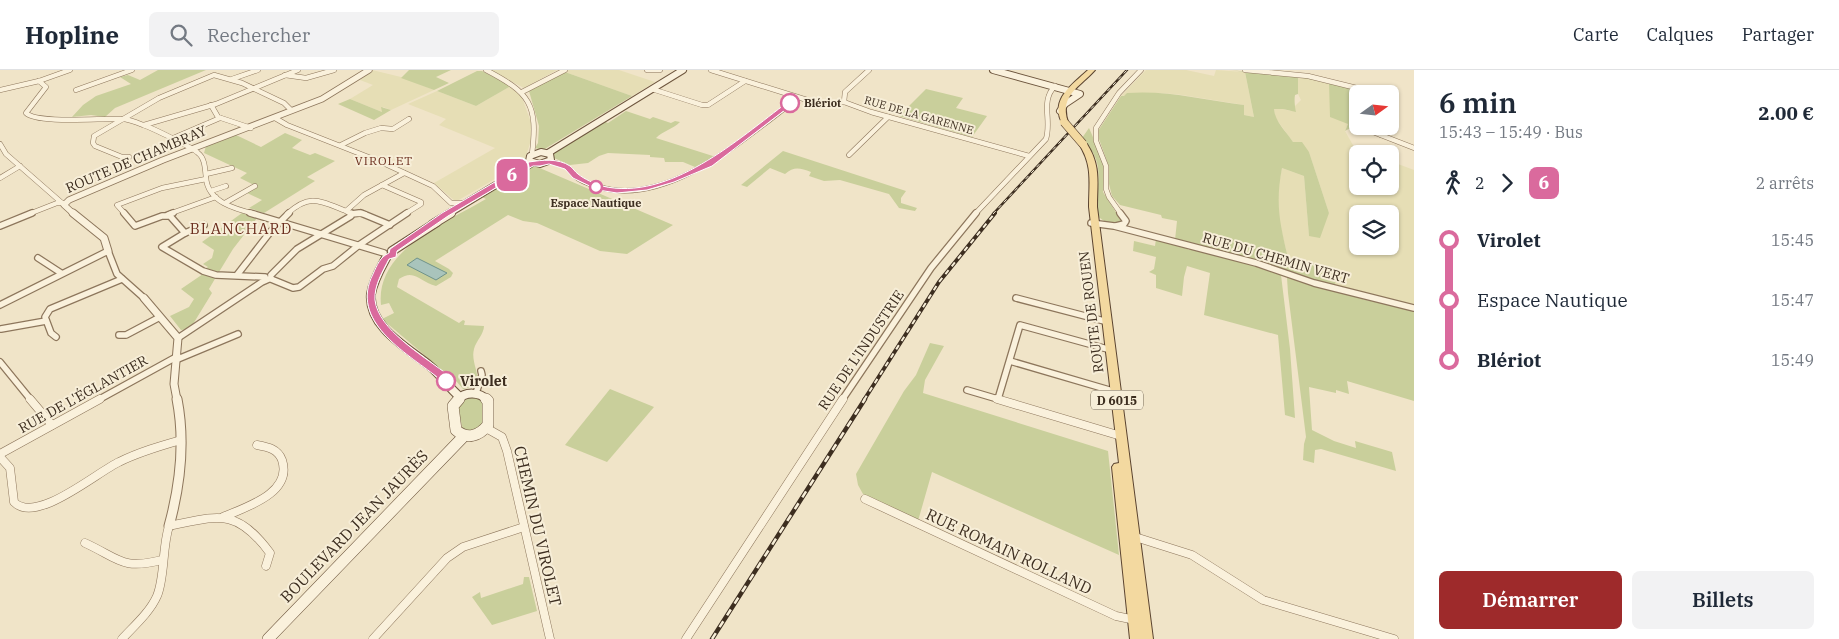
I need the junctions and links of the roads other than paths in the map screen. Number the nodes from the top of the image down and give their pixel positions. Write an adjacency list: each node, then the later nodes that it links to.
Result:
1 (70, 70): 22 (street)
2 (116, 70): 19 (street)
3 (132, 70): 19 (street)
4 (258, 70): 21 (street)
5 (298, 70): 20 (street)
6 (334, 70): 20 (street)
7 (369, 70): 35 (street, ROUTE DE CHAMBRAY)
8 (486, 70): 31 (street)
9 (565, 70): 31 (street)
10 (647, 70): 11 (street)
11 (660, 70)
12 (683, 70): 27 (main road)
13 (711, 70): 23 (street)
14 (869, 70): 33 (street, RUE DE LA GARENNE)
15 (994, 70): 24 (main road)
16 (1092, 70): 30 (main road, ROUTE DE ROUEN / D 6015)
17 (1141, 70): 78 (street)
18 (1245, 70): 25 (street)
19 (122, 74): 29 (street)
20 (285, 75): 26 (street)
21 (230, 80): 26 (street); 39 (street)
22 (39, 81): 28 (street); 39 (street)
23 (745, 81): 27 (street); 32 (street)
24 (1055, 86): 30 (main road); 52 (street, RUE DE L'INDUSTRIE)
25 (1349, 86)
26 (250, 88): 34 (street); 35 (street)
27 (652, 89): 49 (main road)
28 (0, 90)
29 (76, 90)
30 (1071, 90): 77 (main road, ROUTE DE ROUEN / D 6015, bridge)
31 (522, 92): 50 (street)
32 (798, 98): 33 (street); 54 (street)
33 (844, 102): 36 (street, RUE DE LA GARENNE)
34 (211, 105): 37 (street); 41 (street)
35 (291, 110): 38 (street, ROUTE DE CHAMBRAY)
36 (888, 117): 51 (street); 52 (street, RUE DE LA GARENNE)
37 (220, 118): 42 (street); 44 (street)
38 (276, 118): 42 (street, ROUTE DE CHAMBRAY); 46 (street)
39 (123, 119): 41 (street); 53 (street)
40 (409, 119): 46 (street)
41 (144, 125): 44 (street)
42 (251, 128): 48 (street, ROUTE DE CHAMBRAY)
43 (1381, 135): 47 (street)
44 (171, 139): 48 (street)
45 (0, 144): 56 (street)
46 (341, 145): 58 (street)
47 (1414, 148)
48 (192, 149): 59 (street); 67 (street, ROUTE DE CHAMBRAY)
49 (548, 153): 50 (main road); 54 (main road)
50 (532, 154): 55 (main road)
51 (849, 155)
52 (1030, 156): 135 (street, RUE DE L'INDUSTRIE)
53 (129, 157)
54 (549, 161): 55 (main road)
55 (532, 163): 65 (main road)
56 (20, 166): 60 (street); 67 (street)
57 (232, 168): 59 (street)
58 (404, 172): 63 (street); 69 (street)
59 (206, 176): 64 (street); 73 (street)
60 (0, 178)
61 (226, 186): 64 (street)
62 (255, 186): 68 (street)
63 (382, 186): 72 (street); 75 (street)
64 (211, 191): 66 (street)
65 (486, 191): 70 (main road); 76 (main road)
66 (216, 197): 68 (street); 73 (street)
67 (64, 202): 80 (street); 86 (street, ROUTE DE CHAMBRAY)
68 (224, 203): 74 (street)
69 (451, 203): 70 (street); 71 (street)
70 (464, 203): 71 (main road)
71 (449, 212): 76 (main road)
72 (348, 213): 74 (street); 75 (street); 84 (street)
73 (168, 215): 83 (street)
74 (278, 222): 84 (street); 90 (street)
75 (390, 224): 85 (street)
76 (433, 224): 87 (main road)
77 (1093, 224): 81 (street, RUE DU CHEMIN VERT); 99 (main road, ROUTE DE ROUEN / D 6015)
78 (1124, 224): 81 (street); 82 (street)
79 (204, 225): 83 (street)
80 (0, 226)
81 (1114, 226): 82 (street, RUE DU CHEMIN VERT)
82 (1130, 231): 96 (street, RUE DU CHEMIN VERT)
83 (185, 233): 90 (street)
84 (321, 234): 85 (street); 91 (street)
85 (359, 246): 87 (street); 91 (street)
86 (108, 251): 89 (street); 92 (street, ROUTE DE CHAMBRAY)
87 (387, 254): 113 (main road)
88 (38, 258): 89 (street)
89 (61, 273): 95 (street)
90 (237, 275): 91 (street)
91 (268, 278): 104 (street)
92 (122, 279): 93 (street, ROUTE DE CHAMBRAY); 98 (street)
93 (144, 298): 97 (street, ROUTE DE CHAMBRAY)
94 (1016, 298): 99 (street)
95 (0, 305)
96 (1414, 308)
97 (160, 317): 102 (street); 104 (street, ROUTE DE CHAMBRAY)
98 (46, 321): 100 (street); 103 (street)
99 (1105, 322): 105 (main road, ROUTE DE ROUEN / D 6015)
100 (0, 329)
101 (238, 334): 106 (street, RUE DE L'ÉGLANTIER)
102 (119, 335)
103 (56, 337)
104 (178, 338): 106 (street)
105 (1108, 350): 107 (street); 111 (main road, ROUTE DE ROUEN / D 6015)
106 (178, 357): 115 (street, RUE DE L'ÉGLANTIER); 119 (street)
107 (1010, 361): 111 (street); 114 (street)
108 (0, 362): 115 (street)
109 (481, 371): 112 (street)
110 (967, 390): 114 (street)
111 (1113, 391): 117 (main road, ROUTE DE ROUEN / D 6015)
112 (476, 393): 113 (main road); 116 (main road)
113 (460, 398): 118 (main road)
114 (998, 399): 117 (street)
115 (52, 425): 121 (street, RUE DE L'ÉGLANTIER)
116 (486, 428): 118 (main road); 125 (street, CHEMIN DU VIROLET)
117 (1118, 435): 126 (main road, ROUTE DE ROUEN / D 6015)
118 (464, 436): 132 (main road, BOULEVARD JEAN JAURÈS)
119 (180, 440): 121 (street); 124 (street)
120 (256, 445): 123 (street)
121 (0, 455)
122 (865, 499): 130 (street, RUE ROMAIN ROLLAND)
123 (223, 517): 124 (street); 129 (street)
124 (169, 526): 128 (street)
125 (524, 527): 133 (street); 134 (street, CHEMIN DU VIROLET)
126 (1130, 536): 130 (main road, ROUTE DE ROUEN / D 6015); 138 (street)
127 (85, 543): 128 (street)
128 (162, 560): 131 (street)
129 (266, 566)
130 (1140, 622): 136 (main road, D 6015); 137 (main road, D 6015)
131 (122, 639)
132 (268, 639)
133 (373, 639)
134 (550, 639)
135 (686, 639)
136 (1138, 639)
137 (1146, 639)
138 (1394, 639)

